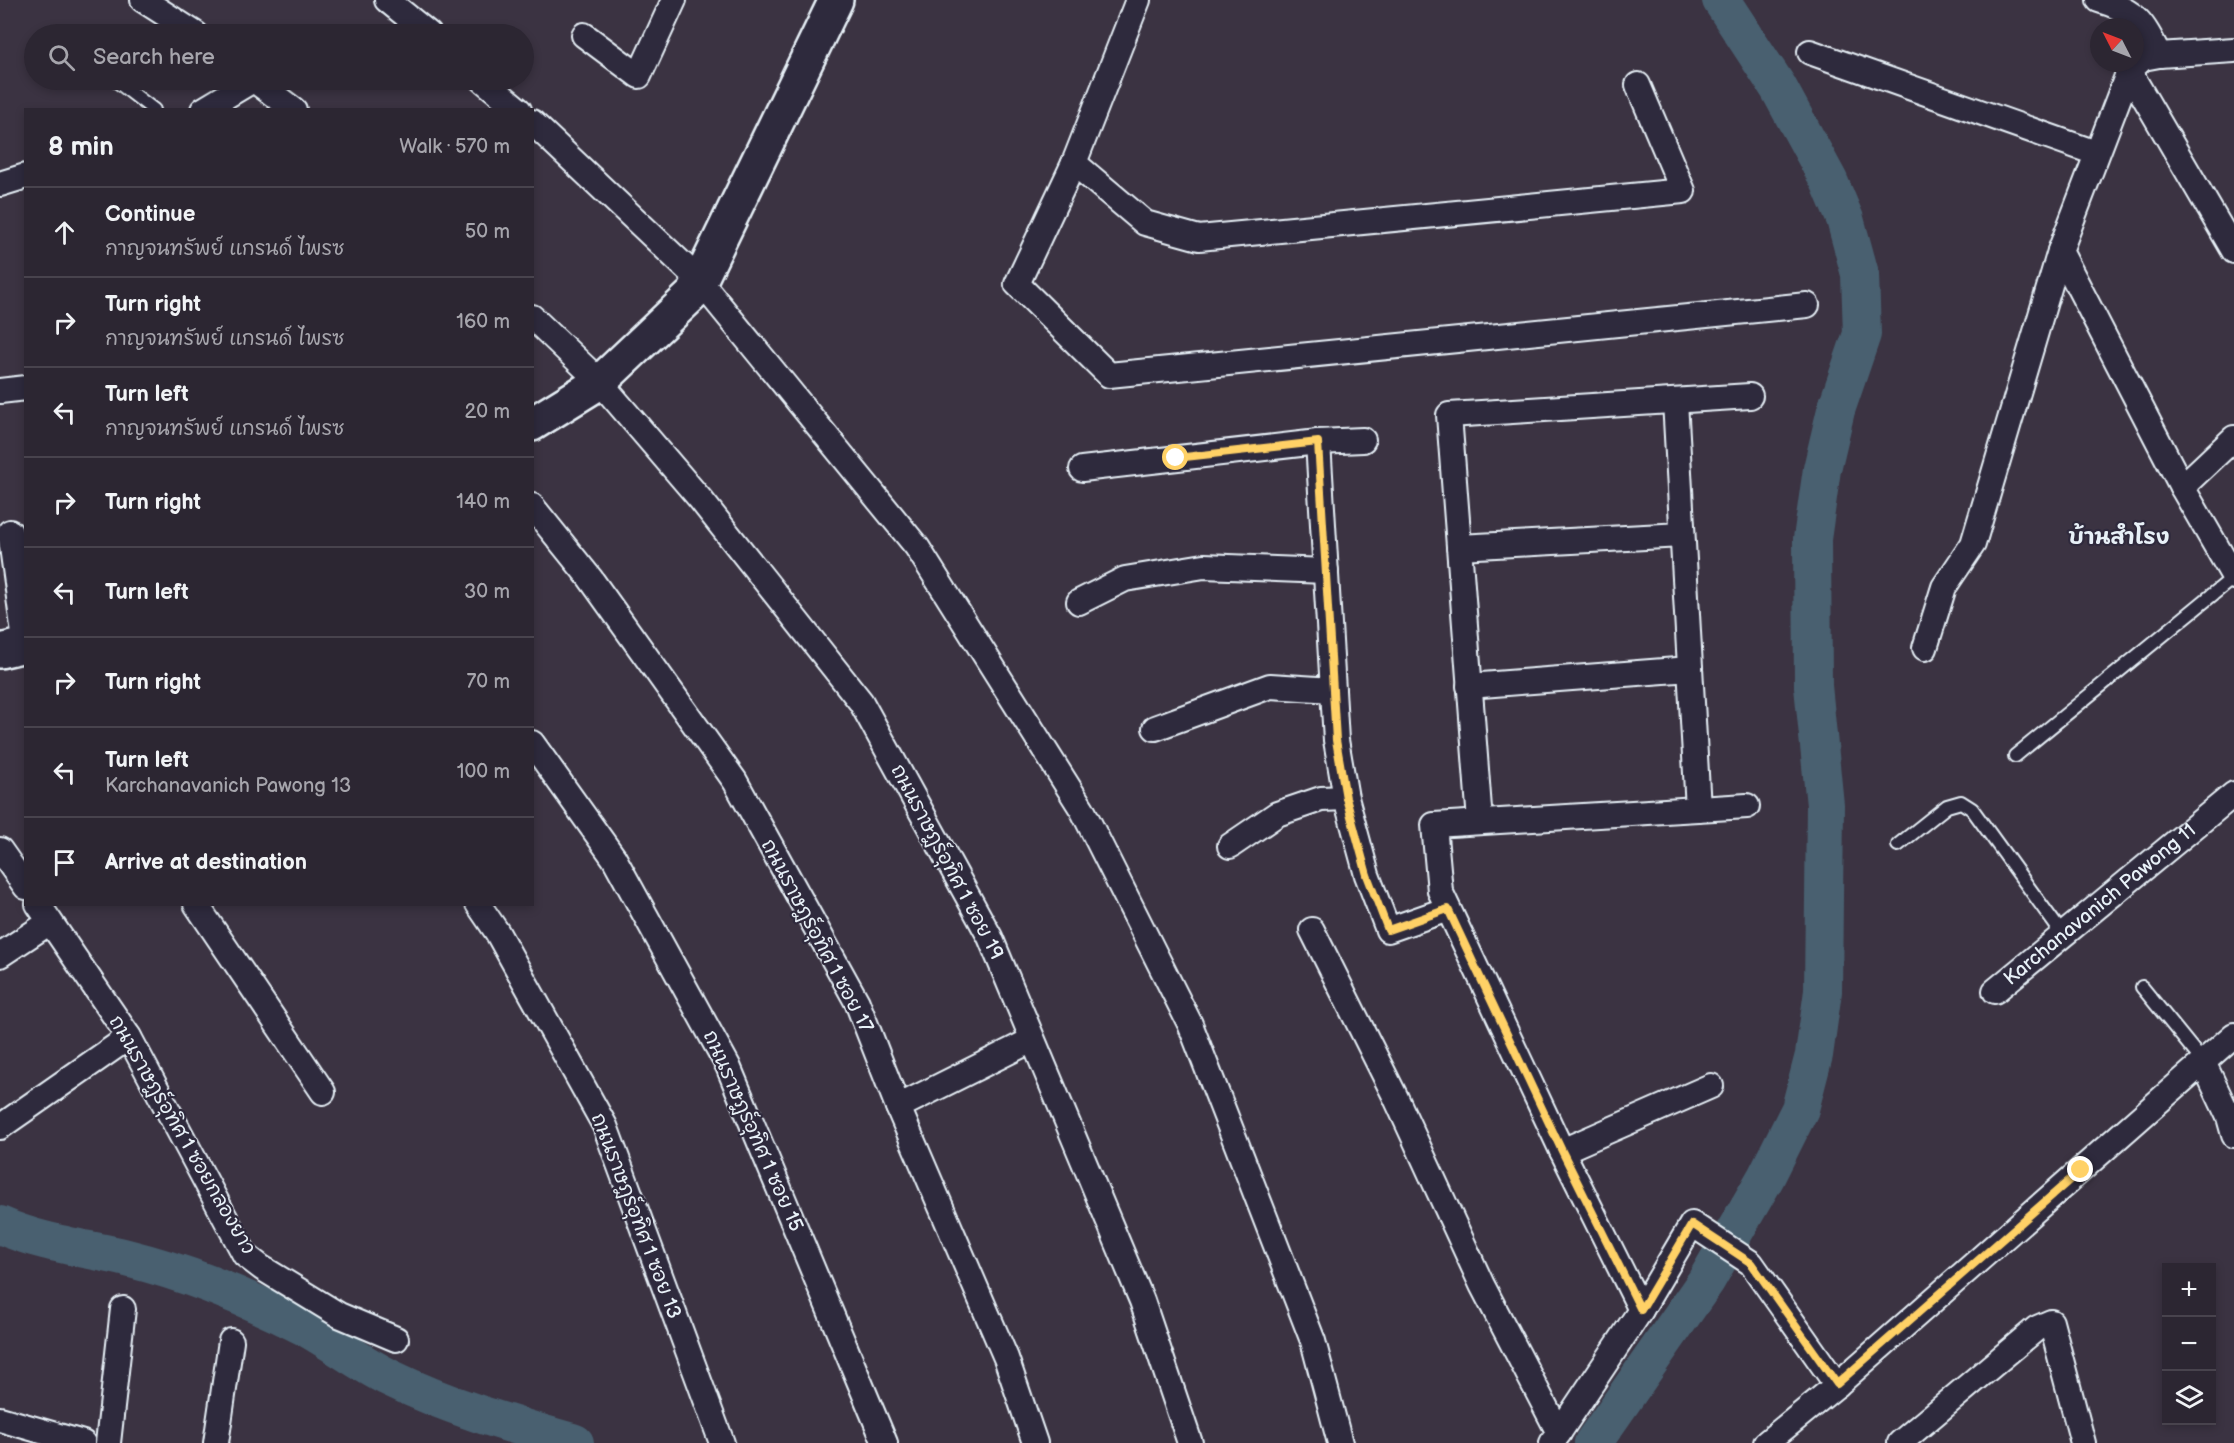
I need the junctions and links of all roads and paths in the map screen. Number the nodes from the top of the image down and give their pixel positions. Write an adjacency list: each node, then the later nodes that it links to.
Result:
1 (143, 0): 7 (street)
2 (387, 0): 8 (street)
3 (674, 0): 9 (street)
4 (836, 0): 32 (street)
5 (1138, 0): 27 (street)
6 (2099, 0): 12 (street)
7 (180, 24)
8 (417, 24)
9 (584, 35)
10 (2234, 50): 12 (street)
11 (1810, 52): 26 (street)
12 (2158, 55): 13 (street)
13 (2144, 58)
14 (2129, 72): 26 (street)
15 (2130, 72): 31 (street)
16 (1638, 85): 27 (street)
17 (128, 90): 21 (lane)
18 (237, 90): 22 (street)
19 (267, 90): 23 (street)
20 (495, 90): 24 (street)
21 (151, 108)
22 (206, 108)
23 (291, 108)
24 (517, 108)
25 (534, 124): 32 (street)
26 (2096, 153): 30 (street)
27 (1074, 163): 33 (street)
28 (24, 177): 29 (street)
29 (0, 184)
30 (2060, 251): 45 (street); 54 (street)
31 (2234, 251)
32 (699, 280): 35 (street); 104 (street)
33 (1807, 305)
34 (534, 319): 35 (street, ถนนราษฎร์อุทิศ 1 ซอย 19)
35 (600, 382): 40 (street); 81 (street, ถนนราษฎร์อุทิศ 1 ซอย 19)
36 (24, 388): 37 (street)
37 (0, 391)
38 (1750, 396): 39 (street)
39 (1675, 401): 48 (street); 49 (street)
40 (534, 423)
41 (2234, 438): 45 (street)
42 (1363, 440): 43 (street)
43 (1318, 442): 44 (street); 50 (street)
44 (1082, 469)
45 (2182, 487): 51 (street)
46 (534, 508): 85 (street, ถนนราษฎร์อุทิศ 1 ซอย 17)
47 (10, 532): 53 (street)
48 (1682, 535): 49 (street); 55 (street)
49 (1459, 547): 56 (street)
50 (1326, 571): 52 (street); 57 (street)
51 (2234, 577): 60 (lane)
52 (1078, 602)
53 (19, 648)
54 (1925, 648)
55 (1690, 669): 56 (street); 64 (street)
56 (1469, 686): 65 (street)
57 (1333, 690): 58 (street); 62 (street)
58 (1155, 728)
59 (534, 746): 101 (street, ถนนราษฎร์อุทิศ 1 ซอย 15)
60 (2015, 756)
61 (2234, 794): 75 (street, Karchanavanich Pawong 11)
62 (1346, 798): 67 (street); 72 (street)
63 (1747, 806): 64 (street)
64 (1698, 809): 65 (street)
65 (1479, 822): 72 (street)
66 (1898, 845): 75 (lane)
67 (1230, 846)
68 (0, 850): 69 (street)
69 (24, 884)
70 (197, 906): 84 (street)
71 (479, 906): 100 (street, ถนนราษฎร์อุทิศ 1 ซอย 13)
72 (1448, 909): 88 (street)
73 (44, 913): 76 (street); 80 (street, ถนนราษฎร์อุทิศ 1 ซอยกลองยาว)
74 (1312, 930): 95 (street)
75 (2063, 935): 78 (street, Karchanavanich Pawong 11)
76 (0, 955)
77 (2142, 987): 82 (lane)
78 (1995, 991)
79 (2234, 1035): 82 (street)
80 (129, 1037): 86 (street); 91 (street, ถนนราษฎร์อุทิศ 1 ซอยกลองยาว)
81 (1032, 1040): 85 (street); 103 (street, ถนนราษฎร์อุทิศ 1 ซอย 19)
82 (2203, 1062): 87 (street); 93 (street)
83 (1712, 1086): 88 (street)
84 (323, 1092)
85 (898, 1107): 102 (street, ถนนราษฎร์อุทิศ 1 ซอย 17)
86 (0, 1127)
87 (2234, 1135)
88 (1562, 1151): 90 (street)
89 (123, 1309): 98 (street)
90 (1641, 1310): 93 (street); 95 (street)
91 (396, 1339)
92 (231, 1341): 99 (street)
93 (1837, 1384): 105 (street)
94 (0, 1419): 97 (street)
95 (1556, 1438)
96 (1902, 1442): 106 (street)
97 (83, 1443)
98 (108, 1443)
99 (216, 1443)
100 (722, 1443)
101 (885, 1443)
102 (1035, 1443)
103 (1190, 1443)
104 (1340, 1443)
105 (1766, 1443)
106 (2083, 1443)

